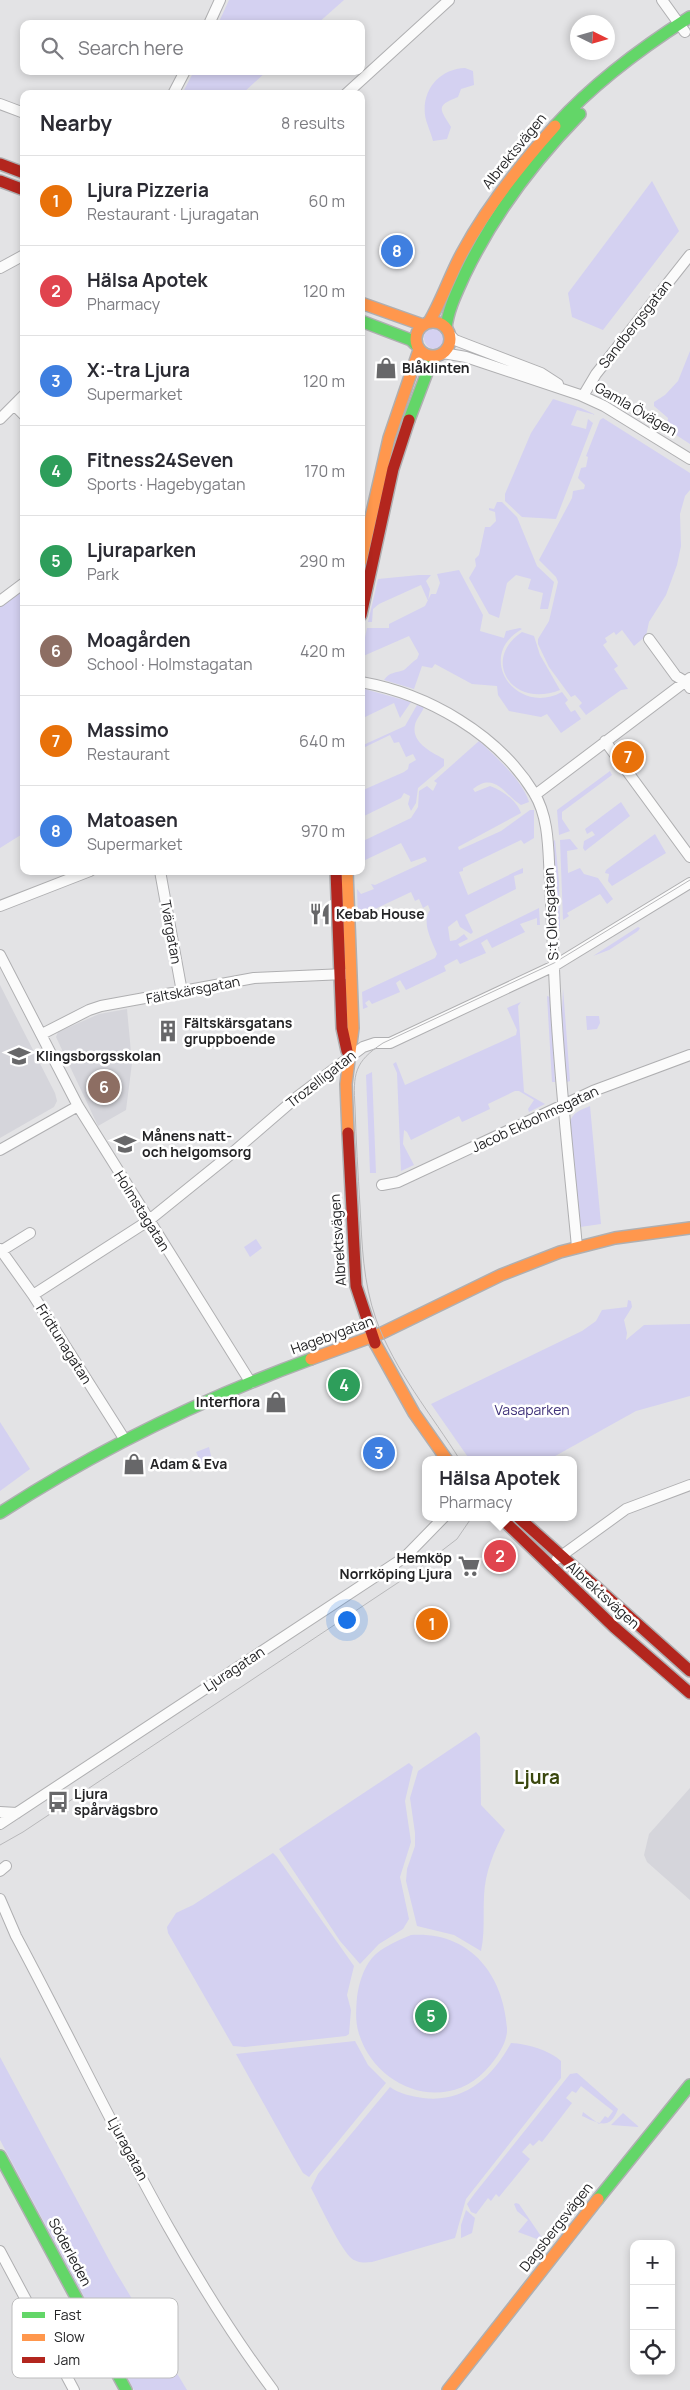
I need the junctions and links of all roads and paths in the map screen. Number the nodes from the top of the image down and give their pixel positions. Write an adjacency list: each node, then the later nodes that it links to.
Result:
1 (220, 0): 5 (street)
2 (449, 0): 9 (street)
3 (662, 0): 6 (street)
4 (690, 17): 6 (main road, Albrektsvägen)
5 (211, 20)
6 (685, 28): 21 (main road, Albrektsvägen); 22 (main road, Albrektsvägen)
7 (183, 75): 8 (street)
8 (175, 90)
9 (350, 90)
10 (0, 104): 11 (street)
11 (20, 112)
12 (0, 164): 13 (main road)
13 (20, 172)
14 (0, 181): 15 (main road)
15 (20, 188)
16 (690, 255): 26 (street, Sandbergsgatan)
17 (20, 257): 18 (street)
18 (0, 268)
19 (365, 304): 21 (main road)
20 (365, 323): 23 (main road)
21 (426, 324): 22 (main road); 23 (main road)
22 (448, 332): 24 (main road); 25 (street, Gamla Övägen)
23 (417, 347): 24 (main road); 32 (main road)
24 (439, 355): 25 (street, Gamla Övägen); 34 (main road)
25 (565, 389): 26 (street, Gamla Övägen)
26 (583, 396): 31 (street, Gamla Övägen)
27 (20, 399): 28 (street)
28 (14, 405): 29 (street); 30 (street)
29 (20, 411)
30 (0, 419)
31 (690, 459)
32 (365, 543)
33 (20, 585): 35 (street)
34 (365, 597)
35 (0, 601)
36 (649, 639): 37 (street)
37 (689, 682): 39 (street)
38 (365, 683): 40 (street, S:t Olofsgatan)
39 (605, 741): 40 (street); 41 (street)
40 (535, 795): 49 (street, S:t Olofsgatan)
41 (690, 857)
42 (80, 875): 47 (street)
43 (161, 875): 51 (street, Tvärgatan)
44 (336, 875): 50 (main road, Albrektsvägen)
45 (348, 875): 50 (main road, Albrektsvägen)
46 (690, 883): 49 (street, Trozelligatan)
47 (0, 906)
48 (0, 955): 52 (street, Holmstagatan)
49 (554, 966): 54 (street, Trozelligatan); 55 (street, S:t Olofsgatan)
50 (346, 974): 51 (street, Fältskärsgatan); 54 (main road, Albrektsvägen)
51 (182, 992): 52 (street, Fältskärsgatan)
52 (42, 1034): 56 (street, Holmstagatan)
53 (690, 1055): 55 (street, Jacob Ekbohmsgatan)
54 (349, 1057): 59 (street, Trozelligatan); 65 (main road, Albrektsvägen)
55 (564, 1105): 58 (street, Jacob Ekbohmsgatan); 62 (street, S:t Olofsgatan)
56 (78, 1106): 57 (street); 59 (street, Holmstagatan)
57 (0, 1150)
58 (382, 1185)
59 (148, 1220): 64 (street, Trozelligatan); 66 (street, Holmstagatan)
60 (690, 1228): 62 (main road, Hagebygatan)
61 (30, 1232): 63 (street)
62 (577, 1246): 65 (main road, Hagebygatan)
63 (1, 1250): 64 (street, Fridtunagatan)
64 (33, 1295): 67 (street, Fridtunagatan)
65 (371, 1337): 66 (main road, Hagebygatan); 68 (main road, Albrektsvägen)
66 (250, 1383): 67 (main road, Hagebygatan)
67 (125, 1440): 70 (main road, Hagebygatan)
68 (444, 1456)
69 (690, 1485): 74 (street)
70 (0, 1513)
71 (440, 1521): 79 (street, Ljuragatan)
72 (504, 1521): 75 (main road, Albrektsvägen)
73 (523, 1521): 74 (main road, Albrektsvägen)
74 (561, 1555): 75 (street); 76 (main road, Albrektsvägen)
75 (549, 1566): 77 (main road, Albrektsvägen)
76 (690, 1671)
77 (690, 1692)
78 (0, 1812): 79 (street)
79 (17, 1813): 80 (street, Ljuragatan)
80 (0, 1824)
81 (0, 1899): 95 (street, Ljuragatan)
82 (690, 2085): 96 (main road, Dagsbergsvägen)
83 (0, 2156): 88 (main road, Söderleden)
84 (0, 2179): 87 (main road, Söderleden)
85 (0, 2251): 86 (street)
86 (25, 2298)
87 (64, 2298)
88 (76, 2298)
89 (68, 2378): 92 (street)
90 (108, 2378): 93 (main road, Söderleden)
91 (120, 2378): 94 (main road, Söderleden)
92 (74, 2390)
93 (114, 2390)
94 (126, 2390)
95 (273, 2390)
96 (448, 2390)

